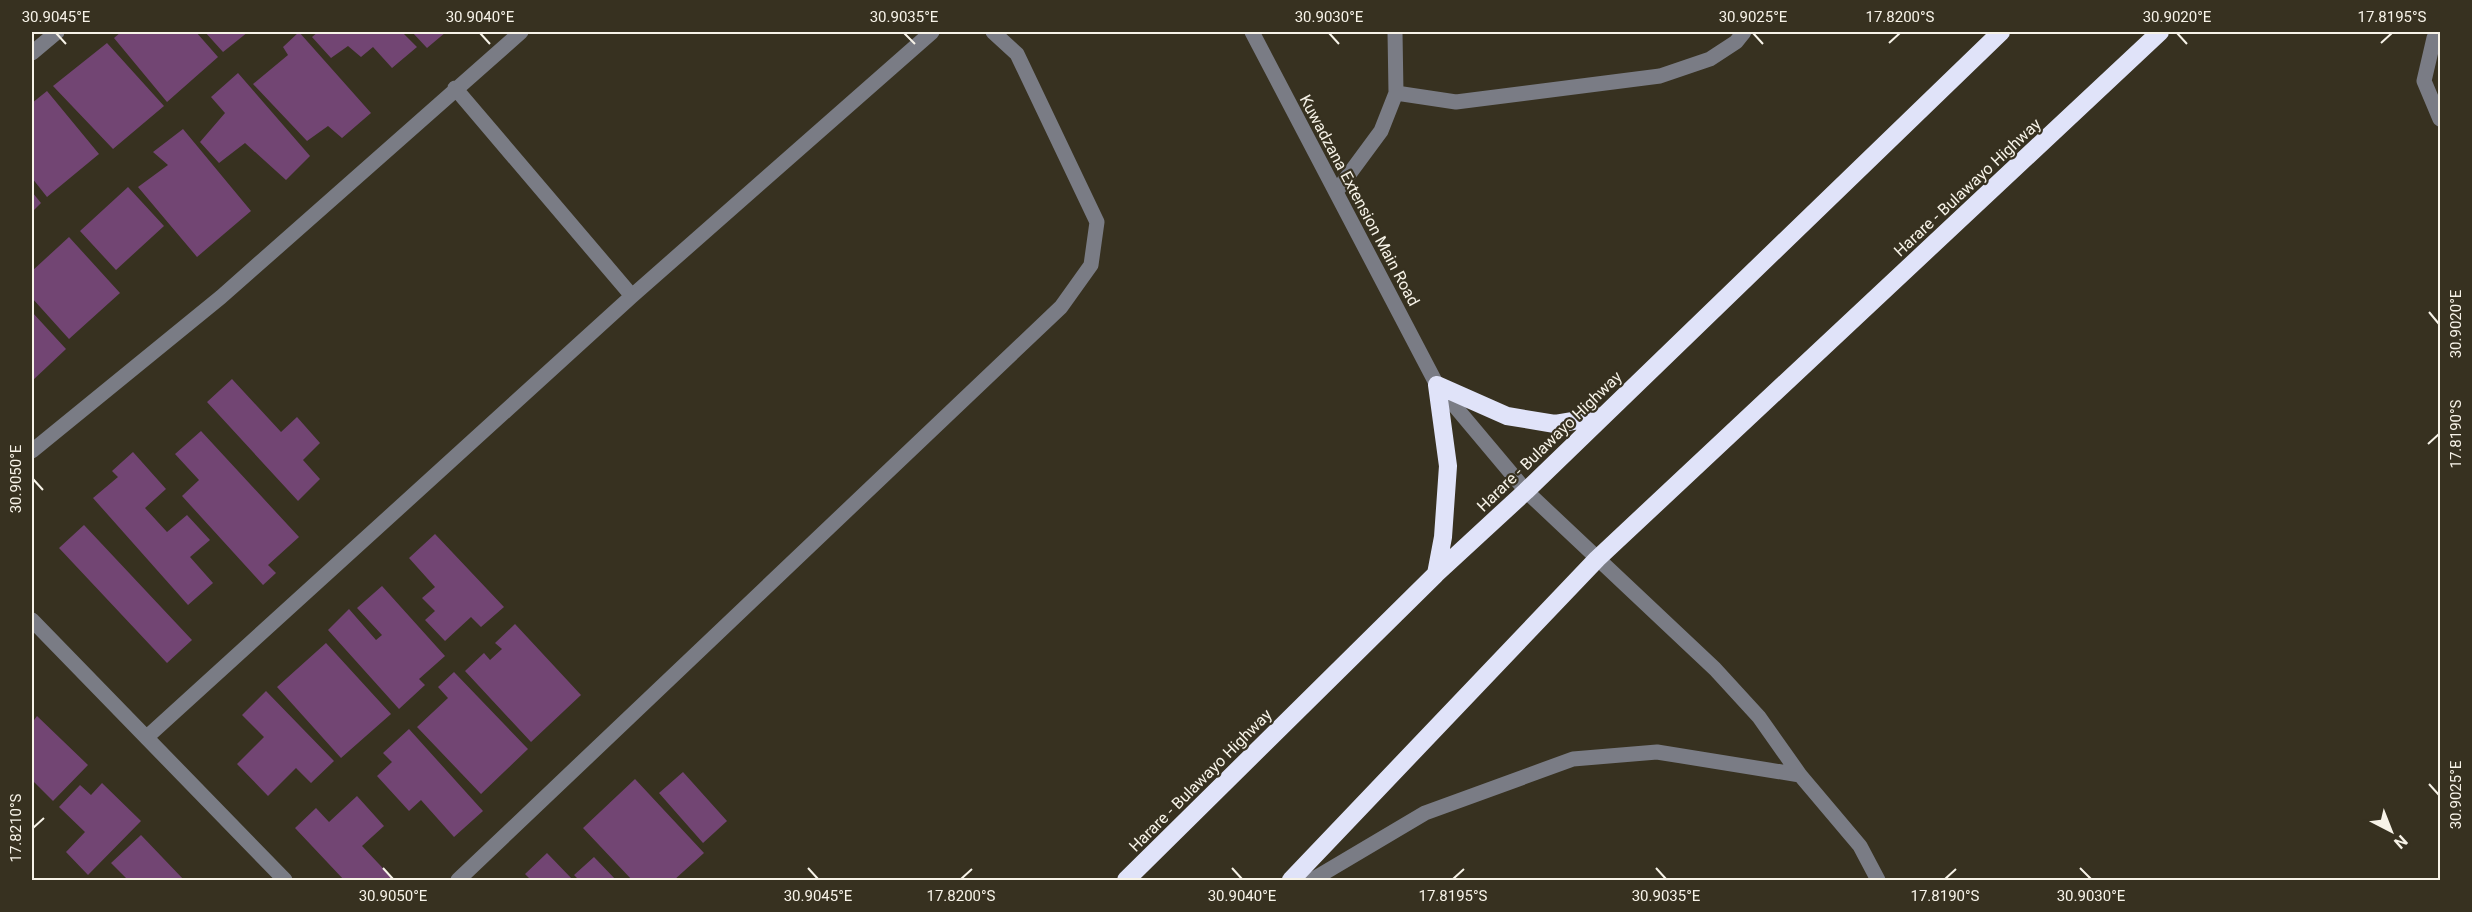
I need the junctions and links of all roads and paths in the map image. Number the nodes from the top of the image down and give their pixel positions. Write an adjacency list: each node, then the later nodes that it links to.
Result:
1 (57, 32): 11 (street)
2 (521, 32): 12 (street)
3 (932, 32): 16 (street)
4 (993, 32): 27 (street)
5 (1252, 32): 15 (street, Kuwadzana Extension Main Road)
6 (1395, 32): 13 (street)
7 (1744, 32): 13 (street)
8 (2001, 32): 18 (highway, Harare - Bulawayo Highway)
9 (2160, 32): 21 (highway, Harare - Bulawayo Highway)
10 (2438, 32): 14 (street)
11 (32, 53)
12 (455, 88): 16 (street); 19 (street)
13 (1396, 93): 15 (street)
14 (2440, 119)
15 (1336, 192): 17 (street, Kuwadzana Extension Main Road)
16 (632, 296): 24 (street)
17 (1437, 385): 18 (highway); 20 (street, Kuwadzana Extension Main Road); 22 (highway)
18 (1603, 416): 20 (highway, Harare - Bulawayo Highway)
19 (32, 451)
20 (1526, 490): 21 (street, Kuwadzana Extension Main Road); 22 (highway, Harare - Bulawayo Highway)
21 (1597, 559): 25 (street, Kuwadzana Extension Main Road); 29 (highway, Harare - Bulawayo Highway)
22 (1436, 574): 28 (highway, Harare - Bulawayo Highway)
23 (32, 620): 24 (street)
24 (147, 737): 26 (street)
25 (1800, 775): 30 (street); 31 (street, Kuwadzana Extension Main Road)
26 (285, 880)
27 (458, 880)
28 (1126, 880)
29 (1291, 880)
30 (1312, 880)
31 (1878, 880)

